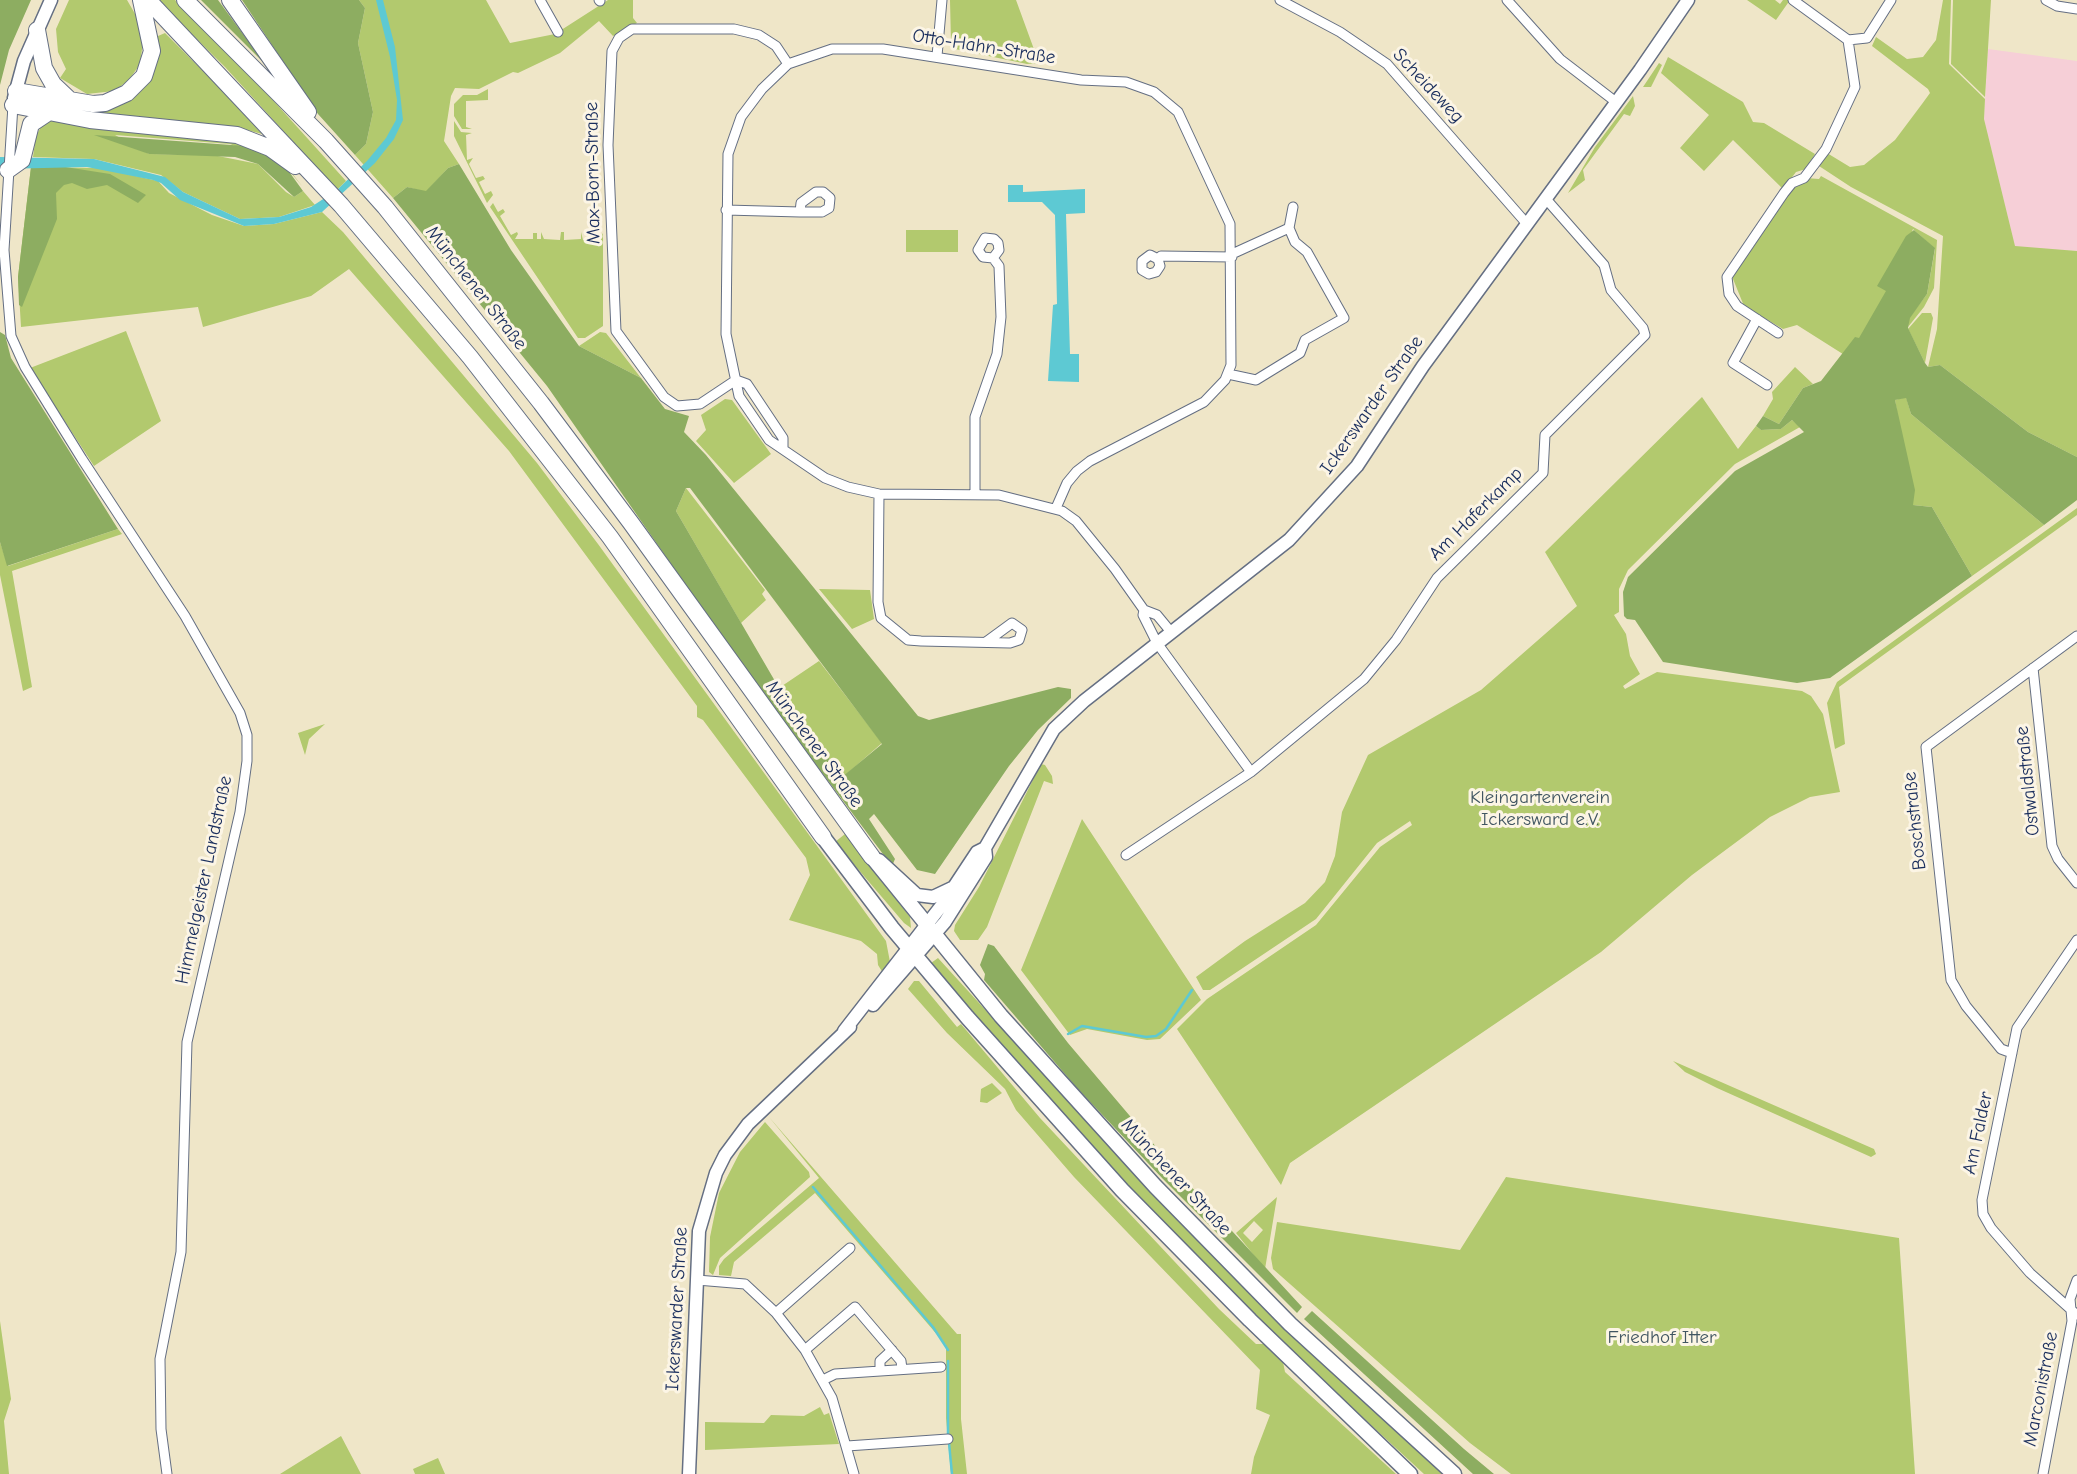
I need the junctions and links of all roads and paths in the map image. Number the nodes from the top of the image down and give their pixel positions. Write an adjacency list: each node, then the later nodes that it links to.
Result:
1 (51, 0): 15 (main road)
2 (141, 0): 21 (highway)
3 (148, 0): 27 (highway)
4 (185, 0): 25 (highway, Münchener Straße)
5 (230, 0): 25 (highway)
6 (540, 0): 16 (street)
7 (942, 0): 18 (street)
8 (1280, 0): 32 (street, Scheideweg)
9 (1507, 0): 22 (street)
10 (1688, 0): 22 (main road, Ickerswarder Straße)
11 (1793, 0): 17 (street)
12 (1891, 0): 17 (street)
13 (2046, 0): 14 (street)
14 (2077, 9)
15 (37, 30): 20 (main road); 21 (highway)
16 (558, 32)
17 (1848, 40): 37 (street)
18 (937, 56): 19 (street, Otto-Hahn-Straße); 34 (street, Otto-Hahn-Straße)
19 (788, 64): 30 (street, Otto-Hahn-Straße); 40 (street, Max-Born-Straße)
20 (14, 98): 21 (highway); 23 (highway); 24 (street)
21 (72, 102)
22 (1616, 102): 28 (main road, Ickerswarder Straße)
23 (49, 112): 24 (highway); 27 (highway)
24 (19, 134): 26 (highway)
25 (326, 141): 55 (highway, Münchener Straße)
26 (8, 170): 75 (street, Himmelgeister Landstraße)
27 (312, 179): 52 (highway)
28 (1546, 199): 32 (main road, Ickerswarder Straße); 51 (street, Am Haferkamp)
29 (1293, 207): 33 (street)
30 (726, 210): 31 (street); 40 (street, Otto-Hahn-Straße)
31 (800, 212)
32 (1527, 224): 46 (main road, Ickerswarder Straße)
33 (1289, 228): 34 (street); 39 (street)
34 (1232, 255): 36 (street); 39 (street, Otto-Hahn-Straße)
35 (993, 258): 42 (street)
36 (1158, 259)
37 (1757, 319): 38 (street); 41 (street)
38 (1779, 333)
39 (1228, 374): 44 (street)
40 (736, 380): 43 (street)
41 (1767, 385)
42 (975, 493): 43 (street); 44 (street)
43 (879, 494): 48 (street)
44 (1056, 508): 45 (street)
45 (1144, 610): 46 (street); 49 (street)
46 (1171, 632): 49 (main road, Ickerswarder Straße)
47 (2077, 636): 50 (street, Boschstraße)
48 (986, 642)
49 (1157, 643): 51 (street); 53 (main road, Ickerswarder Straße)
50 (2033, 668): 56 (street, Ostwaldstraße); 61 (street, Boschstraße)
51 (1251, 772): 54 (street, Am Haferkamp)
52 (823, 837): 60 (main road)
53 (985, 848): 57 (main road, Ickerswarder Straße); 58 (main road, Ickerswarder Straße)
54 (1126, 855)
55 (872, 857): 57 (main road); 58 (main road, Münchener Straße)
56 (2077, 883)
57 (954, 887): 58 (main road, Ickerswarder Straße)
58 (930, 930): 60 (main road, Ickerswarder Straße); 79 (main road, Münchener Straße)
59 (2077, 940): 61 (street, Am Falder)
60 (912, 952): 63 (main road, Ickerswarder Straße); 78 (main road)
61 (2012, 1053): 66 (street, Am Falder)
62 (850, 1248): 65 (street)
63 (697, 1280): 65 (street); 76 (main road, Ickerswarder Straße)
64 (2077, 1280): 66 (street, Marconistraße)
65 (776, 1313): 67 (street)
66 (2074, 1313): 80 (street, Marconistraße)
67 (805, 1350): 68 (street); 72 (street)
68 (892, 1350): 70 (street); 71 (street)
69 (941, 1367): 70 (street)
70 (902, 1369): 71 (street)
71 (880, 1370): 72 (street)
72 (823, 1380): 74 (street)
73 (948, 1438): 74 (street)
74 (847, 1446): 77 (street)
75 (167, 1474)
76 (690, 1474)
77 (854, 1474)
78 (1410, 1474)
79 (1454, 1474)
80 (2043, 1474)

